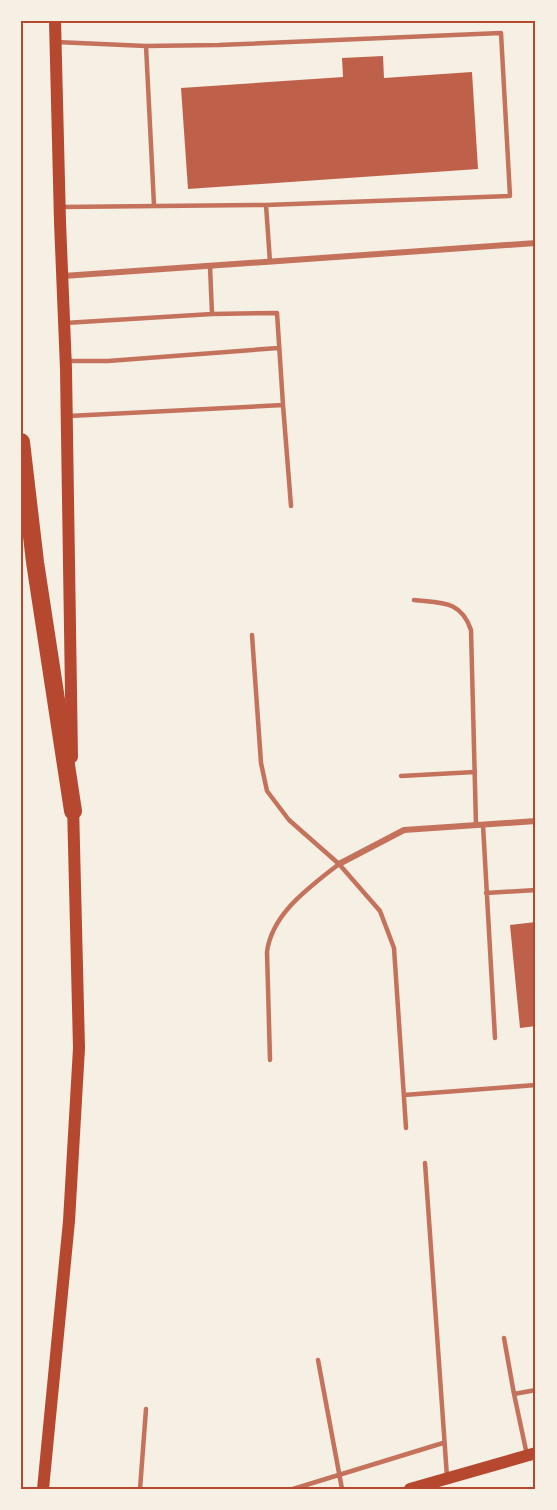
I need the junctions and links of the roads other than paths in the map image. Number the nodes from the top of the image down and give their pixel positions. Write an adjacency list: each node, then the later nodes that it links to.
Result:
1 (55, 21): 2 (main road)
2 (56, 42): 3 (lane); 6 (main road)
3 (146, 46): 4 (lane); 5 (lane)
4 (154, 205): 5 (lane); 6 (lane)
5 (266, 205): 8 (lane)
6 (60, 207): 10 (main road)
7 (536, 243): 8 (street)
8 (270, 261): 9 (street)
9 (210, 266): 10 (street); 11 (lane)
10 (63, 276): 12 (main road)
11 (212, 314): 12 (lane); 13 (lane)
12 (64, 323): 14 (main road)
13 (278, 348): 14 (lane); 15 (lane)
14 (65, 362): 16 (main road)
15 (283, 405): 16 (lane); 18 (lane)
16 (66, 416): 23 (main road)
17 (21, 442): 23 (highway)
18 (291, 506)
19 (414, 600): 21 (lane)
20 (252, 635): 26 (lane)
21 (475, 772): 22 (lane); 25 (lane)
22 (401, 776)
23 (73, 811): 44 (main road)
24 (536, 821): 25 (street)
25 (479, 825): 26 (street); 28 (lane)
26 (339, 864): 30 (lane); 32 (lane)
27 (536, 890): 28 (lane)
28 (486, 893): 29 (lane)
29 (495, 1038)
30 (270, 1060)
31 (536, 1085): 32 (lane)
32 (404, 1095): 33 (lane)
33 (406, 1128)
34 (425, 1162): 40 (lane)
35 (504, 1338): 38 (lane)
36 (318, 1360): 42 (lane)
37 (536, 1390): 38 (lane)
38 (514, 1394): 41 (lane)
39 (146, 1409): 45 (lane)
40 (443, 1443): 42 (lane); 43 (lane)
41 (531, 1454): 43 (main road)
42 (340, 1476): 46 (lane); 47 (lane)
43 (447, 1477): 48 (main road)
44 (43, 1489)
45 (140, 1489)
46 (293, 1489)
47 (342, 1489)
48 (410, 1489)

